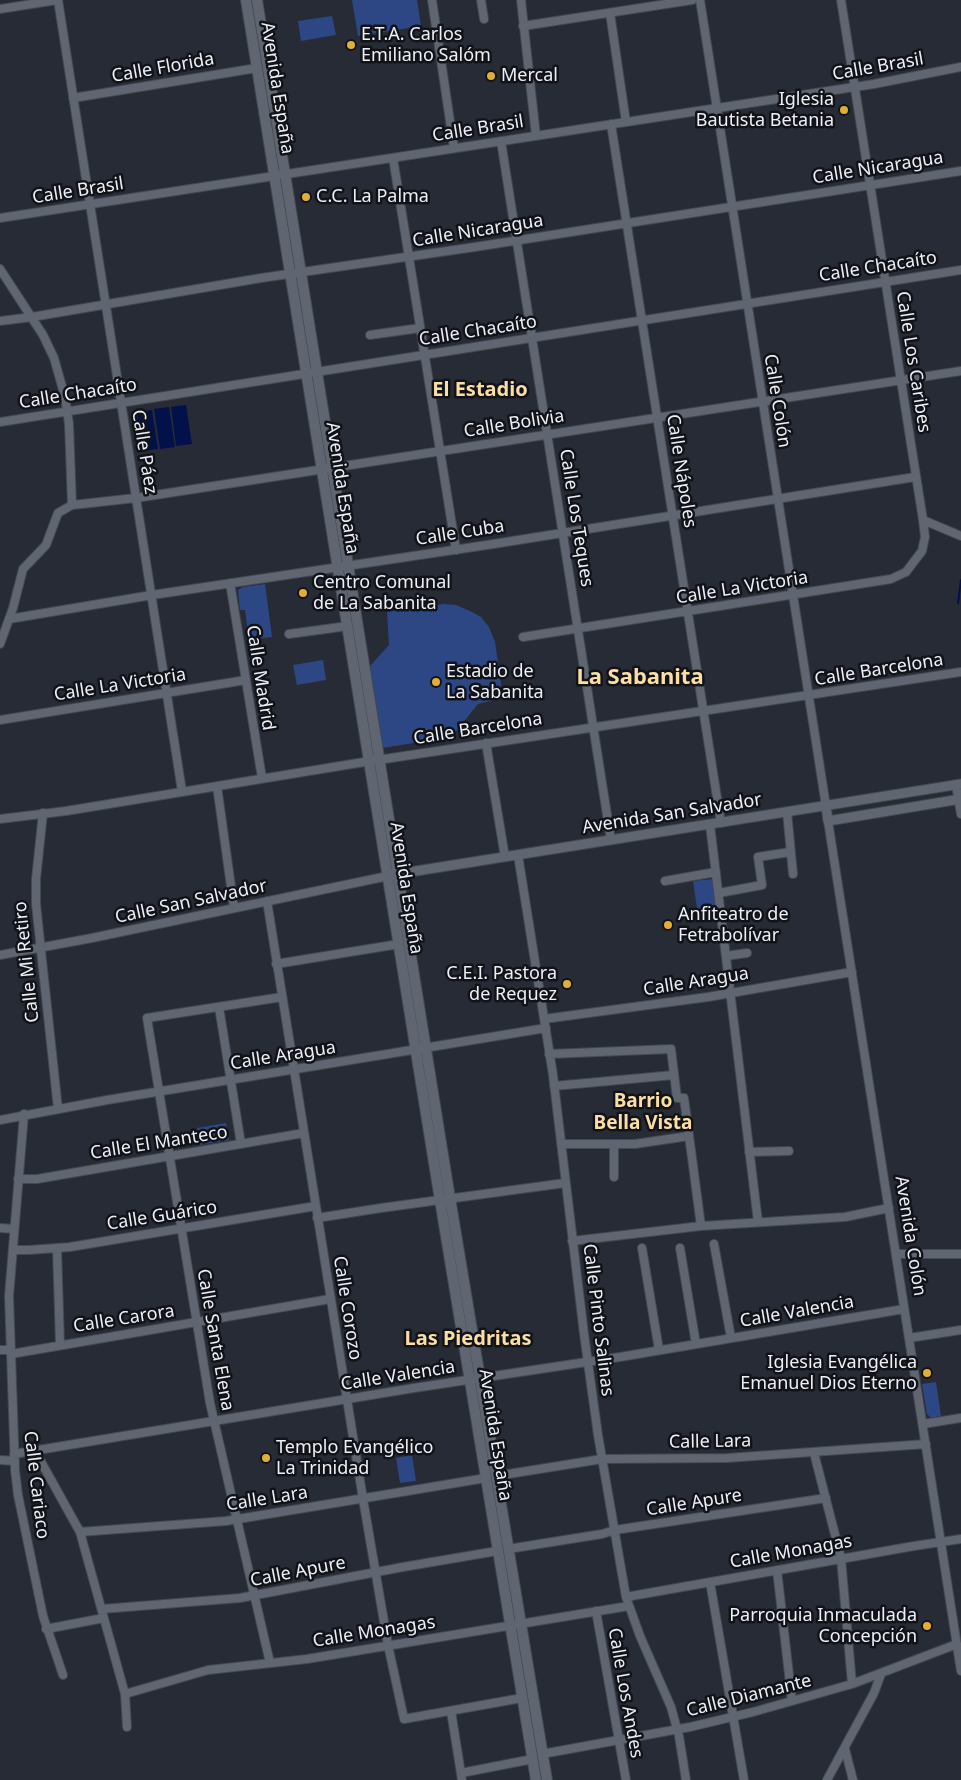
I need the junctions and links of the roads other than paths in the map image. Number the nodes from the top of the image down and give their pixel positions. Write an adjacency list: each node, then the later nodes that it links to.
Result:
1 (58, 0): 10 (street); 17 (street, Calle Páez)
2 (246, 0): 14 (main road, Avenida España)
3 (257, 0): 26 (main road, Avenida España)
4 (432, 0): 23 (street)
5 (481, 0): 12 (street)
6 (521, 0): 13 (street)
7 (692, 0): 11 (street)
8 (700, 0): 18 (street, Calle Colón)
9 (841, 0): 16 (street, Calle Los Caribes)
10 (0, 9)
11 (610, 13): 13 (street); 19 (street)
12 (484, 19)
13 (523, 26): 21 (street)
14 (257, 68): 17 (street, Calle Florida); 26 (main road, Avenida España)
15 (961, 69): 16 (street, Calle Brasil)
16 (856, 86): 18 (street, Calle Brasil); 27 (street, Calle Los Caribes)
17 (73, 98): 28 (street, Calle Páez)
18 (716, 108): 19 (street, Calle Brasil); 29 (street, Calle Colón)
19 (626, 122): 20 (street, Calle Brasil)
20 (611, 124): 21 (street, Calle Brasil); 31 (street, Calle Nápoles)
21 (536, 136): 22 (street, Calle Brasil)
22 (502, 141): 23 (street, Calle Brasil); 32 (street, Calle Los Teques)
23 (454, 148): 24 (street, Calle Brasil)
24 (393, 158): 26 (street, Calle Brasil); 33 (street)
25 (961, 171): 27 (street, Calle Nicaragua)
26 (280, 174): 28 (street, Calle Brasil); 36 (main road, Avenida España)
27 (871, 185): 29 (street, Calle Nicaragua); 37 (street, Calle Los Caribes)
28 (90, 204): 30 (street, Calle Brasil); 39 (street, Calle Páez)
29 (732, 206): 31 (street, Calle Nicaragua); 38 (street, Calle Colón)
30 (0, 218)
31 (626, 223): 32 (street, Calle Nicaragua); 41 (street, Calle Nápoles)
32 (517, 240): 33 (street, Calle Nicaragua); 45 (street, Calle Los Teques)
33 (409, 257): 36 (street, Calle Nicaragua); 43 (street)
34 (0, 269): 40 (street)
35 (961, 270): 37 (street, Calle Chacaíto)
36 (296, 273): 39 (street, Calle Nicaragua); 48 (main road, Avenida España)
37 (885, 281): 38 (street, Calle Chacaíto); 49 (street, Calle Los Caribes)
38 (747, 304): 41 (street, Calle Chacaíto); 50 (street, Calle Colón)
39 (106, 305): 40 (street, Calle Nicaragua); 51 (street, Calle Páez)
40 (32, 317): 42 (street, Calle Nicaragua); 52 (street)
41 (642, 320): 45 (street, Calle Chacaíto); 53 (street, Calle Nápoles)
42 (0, 321)
43 (420, 328): 44 (street); 46 (street)
44 (370, 335)
45 (532, 337): 46 (street, Calle Chacaíto); 55 (street, Calle Los Teques)
46 (424, 354): 48 (street, Calle Chacaíto); 56 (street)
47 (961, 370): 49 (street, Calle Bolivia)
48 (312, 372): 51 (street, Calle Chacaíto); 57 (main road, Avenida España)
49 (900, 380): 50 (street, Calle Bolivia); 58 (street, Calle Los Caribes)
50 (762, 401): 53 (street, Calle Bolivia); 60 (street, Calle Colón)
51 (121, 402): 52 (street, Calle Chacaíto); 59 (street, Calle Páez)
52 (67, 410): 54 (street, Calle Chacaíto); 61 (street)
53 (657, 417): 55 (street, Calle Bolivia); 62 (street, Calle Nápoles)
54 (0, 422)
55 (548, 434): 56 (street, Calle Bolivia); 64 (street, Calle Los Teques)
56 (440, 451): 57 (street, Calle Bolivia); 66 (street)
57 (328, 468): 59 (street, Calle Bolivia); 67 (main road, Avenida España)
58 (915, 477): 60 (street, Calle Cuba); 63 (street, Calle Los Caribes)
59 (136, 498): 61 (street, Calle Bolivia); 69 (street, Calle Páez)
60 (777, 498): 62 (street, Calle Cuba); 70 (street, Calle Colón)
61 (72, 505): 72 (street)
62 (672, 515): 64 (street, Calle Cuba); 71 (street, Calle Nápoles)
63 (922, 520): 65 (street); 70 (street, Calle La Victoria)
64 (563, 532): 66 (street, Calle Cuba); 74 (street, Calle Los Teques)
65 (961, 536)
66 (456, 550): 67 (street, Calle Cuba)
67 (343, 566): 68 (street, Calle Cuba); 73 (main road, Avenida España); 86 (main road, Avenida España)
68 (230, 583): 69 (street, Calle Cuba); 79 (street, Calle Madrid)
69 (152, 595): 72 (street, Calle Cuba); 80 (street, Calle Páez)
70 (792, 595): 71 (street, Calle La Victoria); 81 (street, Calle Colón)
71 (688, 612): 74 (street, Calle La Victoria); 82 (street, Calle Nápoles)
72 (9, 619): 77 (street)
73 (348, 626): 75 (street); 86 (main road, Avenida España)
74 (578, 629): 76 (street, Calle La Victoria); 84 (street, Calle Los Teques)
75 (289, 634)
76 (523, 638)
77 (0, 644)
78 (961, 672): 81 (street, Calle Barcelona)
79 (246, 680): 80 (street, Calle La Victoria); 87 (street, Calle Madrid)
80 (167, 693): 83 (street, Calle La Victoria); 90 (street, Calle Páez)
81 (808, 696): 82 (street, Calle Barcelona); 92 (street, Calle Colón)
82 (703, 711): 84 (street, Calle Barcelona); 98 (street, Calle Nápoles)
83 (0, 720)
84 (594, 727): 85 (street, Calle Barcelona); 100 (street, Calle Los Teques)
85 (486, 743): 86 (street, Calle Barcelona); 103 (street)
86 (375, 760): 87 (street, Calle Barcelona); 106 (main road, Avenida España)
87 (262, 778): 89 (street, Calle Barcelona)
88 (959, 784): 91 (street); 92 (street, Avenida San Salvador)
89 (217, 786): 90 (street, Calle Barcelona); 110 (street)
90 (182, 791): 94 (street, Calle Barcelona)
91 (960, 800): 95 (street); 97 (street)
92 (826, 806): 93 (street, Avenida San Salvador); 97 (street, Avenida Colón)
93 (786, 812): 98 (street, Avenida San Salvador); 101 (street)
94 (43, 813): 96 (street, Calle Barcelona); 112 (street, Calle Mi Retiro)
95 (961, 814)
96 (0, 819)
97 (828, 821): 117 (street, Avenida Colón)
98 (721, 823): 99 (street, Avenida San Salvador)
99 (710, 825): 100 (street, Avenida San Salvador); 104 (street)
100 (612, 840): 102 (street, Avenida San Salvador)
101 (790, 852): 105 (street); 108 (street)
102 (518, 855): 103 (street, Avenida San Salvador); 121 (street, Calle Pinto Salinas)
103 (505, 857): 106 (street, Avenida San Salvador)
104 (716, 872): 107 (street); 108 (street)
105 (793, 874)
106 (393, 875): 109 (street, Calle San Salvador); 111 (main road, Avenida España); 123 (main road, Avenida España)
107 (665, 881)
108 (719, 893): 115 (street)
109 (267, 901): 110 (street, Calle San Salvador); 116 (street, Calle Corozo)
110 (234, 908): 112 (street, Calle San Salvador)
111 (399, 944): 116 (street); 123 (main road, Avenida España)
112 (40, 948): 114 (street, Calle San Salvador); 130 (street, Calle Mi Retiro)
113 (747, 953): 115 (street)
114 (0, 955)
115 (726, 956): 118 (street)
116 (276, 964): 119 (street, Calle Corozo)
117 (852, 972): 118 (street, Calle Aragua); 146 (street, Avenida Colón)
118 (730, 993): 121 (street, Calle Aragua); 139 (street)
119 (282, 997): 120 (street); 125 (street, Calle Corozo)
120 (219, 1007): 127 (street); 129 (street, Calle Santa Elena)
121 (544, 1019): 122 (street, Calle Pinto Salinas)
122 (546, 1028): 123 (street, Calle Aragua); 124 (street, Calle Pinto Salinas)
123 (421, 1048): 125 (street, Calle Aragua); 144 (main road, Avenida España)
124 (549, 1054): 126 (street); 128 (street, Calle Pinto Salinas)
125 (293, 1069): 127 (street, Calle Aragua); 133 (street, Calle Corozo)
126 (674, 1075): 128 (street); 134 (street)
127 (230, 1079): 129 (street, Calle Aragua); 135 (street)
128 (554, 1086): 136 (street, Calle Pinto Salinas)
129 (159, 1091): 130 (street, Calle Aragua); 140 (street, Calle Santa Elena)
130 (58, 1108): 131 (street, Calle Aragua)
131 (24, 1114): 132 (street, Calle Aragua); 142 (street, Calle Cariaco)
132 (0, 1120)
133 (304, 1133): 135 (street, Calle El Manteco); 145 (street, Calle Corozo)
134 (689, 1136): 137 (street); 149 (street)
135 (241, 1144): 140 (street, Calle El Manteco)
136 (561, 1144): 137 (street); 143 (street, Calle Pinto Salinas)
137 (614, 1145): 141 (street)
138 (789, 1151): 139 (street)
139 (749, 1152): 148 (street)
140 (169, 1157): 142 (street, Calle El Manteco); 152 (street, Calle Santa Elena)
141 (614, 1177)
142 (18, 1179): 151 (street, Calle Cariaco)
143 (566, 1183): 144 (street); 153 (street, Calle Pinto Salinas)
144 (445, 1199): 147 (street); 173 (main road, Avenida España)
145 (316, 1206): 147 (street, Calle Corozo); 152 (street, Calle Guárico)
146 (889, 1208): 148 (street); 159 (street, Avenida Colón)
147 (317, 1218): 161 (street, Calle Corozo)
148 (758, 1222): 149 (street)
149 (701, 1226): 153 (street)
150 (0, 1228): 151 (street)
151 (14, 1229): 158 (street, Calle Cariaco)
152 (180, 1229): 155 (street, Calle Guárico); 163 (street, Calle Santa Elena)
153 (572, 1241): 172 (street, Calle Pinto Salinas)
154 (714, 1244): 165 (street)
155 (57, 1248): 158 (street, Calle Guárico); 168 (street)
156 (642, 1248): 170 (street)
157 (680, 1248): 167 (street)
158 (12, 1250): 171 (street, Calle Cariaco)
159 (896, 1254): 160 (street); 162 (street, Avenida Colón)
160 (961, 1254)
161 (330, 1299): 163 (street, Calle Carora); 174 (street, Calle Corozo)
162 (904, 1309): 165 (street, Calle Valencia); 166 (street, Avenida Colón)
163 (196, 1323): 168 (street, Calle Carora); 176 (street, Calle Santa Elena)
164 (961, 1330): 166 (street)
165 (732, 1338): 167 (street, Calle Valencia)
166 (909, 1338): 177 (street, Avenida Colón)
167 (696, 1344): 170 (street, Calle Valencia)
168 (60, 1345): 171 (street, Calle Carora)
169 (0, 1350): 171 (street, Calle Carora)
170 (659, 1350): 172 (street, Calle Valencia)
171 (11, 1352): 181 (street, Calle Cariaco)
172 (588, 1362): 173 (street, Calle Valencia); 182 (street, Calle Pinto Salinas)
173 (474, 1379): 174 (street, Calle Valencia); 184 (main road, Avenida España)
174 (347, 1400): 176 (street, Calle Valencia); 186 (street, Calle Corozo)
175 (961, 1418): 177 (street)
176 (214, 1421): 179 (street, Calle Valencia); 187 (street, Calle Santa Elena)
177 (922, 1424): 178 (street, Avenida Colón)
178 (926, 1444): 180 (street, Calle Lara); 191 (street, Avenida Colón)
179 (35, 1451): 181 (street, Calle Valencia); 189 (street)
180 (814, 1452): 182 (street, Calle Lara); 185 (street)
181 (15, 1458): 183 (street, Calle Valencia); 206 (street, Calle Cariaco)
182 (602, 1459): 184 (street, Calle Lara); 188 (street, Calle Pinto Salinas)
183 (0, 1460)
184 (491, 1477): 186 (street, Calle Lara); 192 (main road, Avenida España)
185 (826, 1498): 188 (street, Calle Apure); 193 (street)
186 (363, 1499): 187 (street, Calle Lara); 195 (street, Calle Corozo)
187 (236, 1519): 189 (street, Calle Lara); 197 (street, Calle Santa Elena)
188 (615, 1530): 192 (street, Calle Apure); 198 (street, Calle Pinto Salinas)
189 (80, 1532): 200 (street)
190 (961, 1539): 191 (street, Calle Monagas)
191 (941, 1542): 193 (street, Calle Monagas); 203 (street, Avenida Colón)
192 (503, 1550): 195 (street, Calle Apure); 205 (main road, Avenida España)
193 (841, 1558): 194 (street, Calle Monagas); 213 (street)
194 (777, 1570): 196 (street, Calle Monagas); 216 (street)
195 (377, 1572): 197 (street, Calle Apure); 208 (street, Calle Corozo)
196 (710, 1582): 198 (street, Calle Monagas); 218 (street)
197 (255, 1596): 200 (street, Calle Apure); 209 (street, Calle Santa Elena)
198 (626, 1596): 199 (street, Calle Pinto Salinas)
199 (629, 1606): 202 (street, Calle Monagas); 220 (street, Calle Pinto Salinas)
200 (102, 1609): 204 (street)
201 (961, 1610): 203 (street)
202 (596, 1611): 205 (street, Calle Monagas); 221 (street, Calle Los Andes)
203 (952, 1611): 207 (street, Avenida Colón)
204 (104, 1618): 206 (street); 214 (street)
205 (515, 1624): 208 (street, Calle Monagas); 215 (main road, Avenida España); 223 (main road, Avenida España)
206 (46, 1629): 212 (street, Calle Cariaco)
207 (957, 1644): 210 (street, Avenida Colón); 211 (street, Calle Diamante)
208 (388, 1645): 209 (street, Calle Monagas); 217 (street, Calle Corozo)
209 (270, 1663): 214 (street, Calle Monagas)
210 (961, 1671)
211 (881, 1674): 213 (street, Calle Diamante); 222 (street)
212 (63, 1675)
213 (852, 1684): 216 (street, Calle Diamante)
214 (126, 1694): 219 (street)
215 (522, 1698): 217 (street); 224 (main road, Avenida España)
216 (792, 1701): 218 (street, Calle Diamante)
217 (451, 1711): 225 (street)
218 (733, 1717): 220 (street, Calle Diamante); 230 (street)
219 (127, 1727)
220 (677, 1729): 221 (street, Calle Diamante); 229 (street, Calle Pinto Salinas)
221 (618, 1740): 223 (street, Calle Diamante); 228 (street, Calle Los Andes)
222 (844, 1749): 231 (street); 232 (street)
223 (542, 1754): 227 (main road, Avenida España)
224 (533, 1759): 225 (street); 226 (main road, Avenida España)
225 (461, 1777)
226 (536, 1780)
227 (547, 1780)
228 (626, 1780)
229 (686, 1780)
230 (744, 1780)
231 (827, 1780)
232 (853, 1780)

